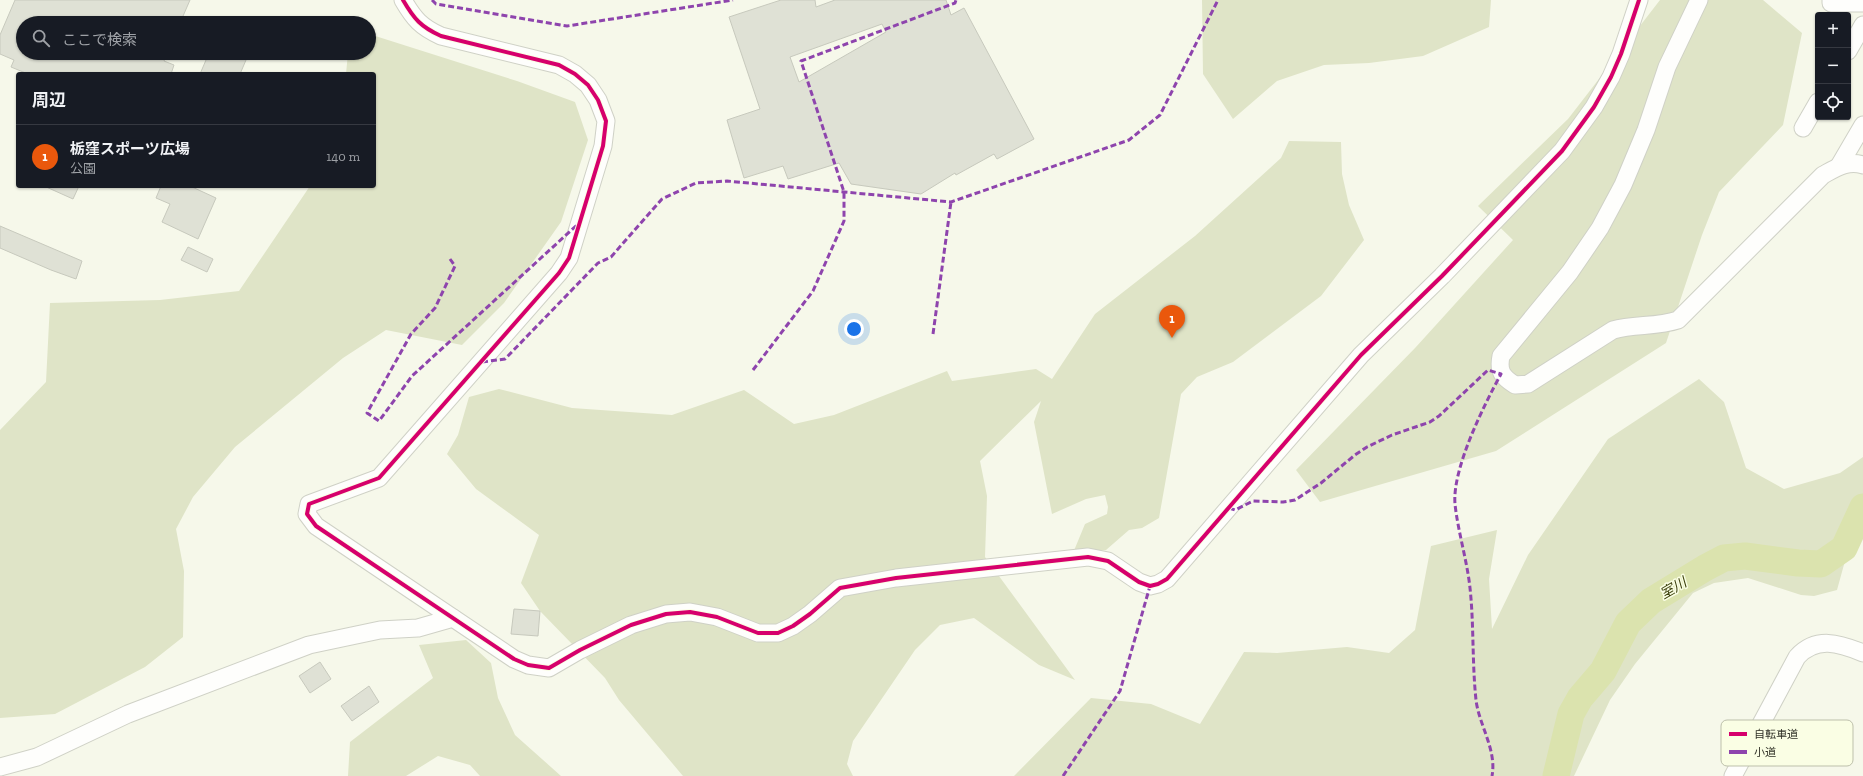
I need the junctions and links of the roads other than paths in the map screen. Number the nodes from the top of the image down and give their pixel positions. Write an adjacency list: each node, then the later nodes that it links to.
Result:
1 (403, 0): 13 (street)
2 (1639, 0): 13 (street)
3 (1699, 0): 12 (street)
4 (1831, 0): 5 (street)
5 (1860, 2)
6 (1863, 25): 7 (street)
7 (1850, 48)
8 (1815, 107): 10 (street)
9 (1863, 125): 12 (street)
10 (1803, 128)
11 (1863, 165): 12 (street)
12 (1839, 166)
13 (453, 618): 17 (street)
14 (1863, 653): 15 (street)
15 (1763, 720)
16 (1737, 766): 18 (street)
17 (0, 767)
18 (1732, 776)

